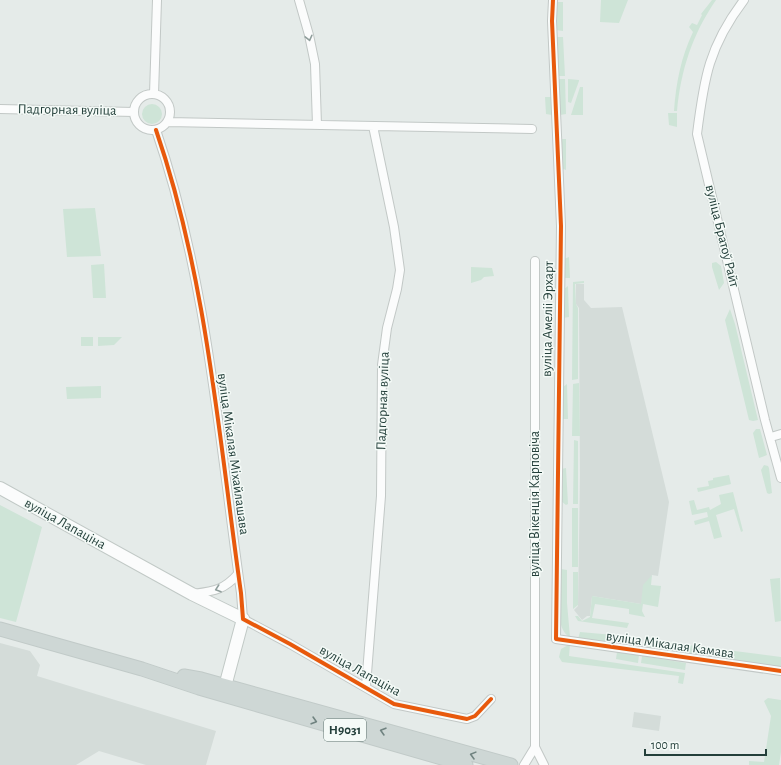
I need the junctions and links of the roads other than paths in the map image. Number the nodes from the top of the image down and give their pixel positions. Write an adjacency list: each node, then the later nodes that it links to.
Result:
1 (157, 0): 5 (street)
2 (299, 0): 9 (street, one-way to 9)
3 (553, 0): 22 (street, вуліца Амеліі Эрхарт)
4 (744, 0): 15 (street, вуліца Братоў Райт)
5 (154, 94): 7 (street, Падгорная вуліца); 8 (street)
6 (0, 109): 7 (street, Падгорная вуліца)
7 (134, 112): 12 (street, Падгорная вуліца)
8 (168, 122): 9 (street); 12 (street)
9 (318, 125): 10 (street)
10 (373, 126): 11 (street); 24 (street, Падгорная вуліца)
11 (532, 129)
12 (156, 130): 18 (street, вуліца Мікалая Міхайлашава)
13 (535, 261): 27 (street, вуліца Вікенція Карповіча)
14 (781, 434): 15 (street)
15 (771, 437): 16 (street, вуліца Братоў Райт)
16 (781, 478)
17 (0, 488): 19 (main road, вуліца Лапаціна)
18 (238, 574): 19 (street, one-way to 19); 20 (street, вуліца Мікалая Міхайлашава)
19 (192, 594): 20 (main road, вуліца Лапаціна)
20 (243, 619): 24 (street, вуліца Лапаціна); 25 (main road)
21 (0, 629): 25 (main road, Н9031)
22 (556, 639): 23 (street, вуліца Мікалая Камава)
23 (781, 671)
24 (366, 686): 26 (street, вуліца Лапаціна)
25 (224, 690): 28 (main road, Н9031, one-way to 28); 29 (main road, Н9031, one-way to 25)
26 (491, 699)
27 (534, 747): 30 (street); 31 (street)
28 (466, 765)
29 (511, 765)
30 (524, 765)
31 (544, 765)

